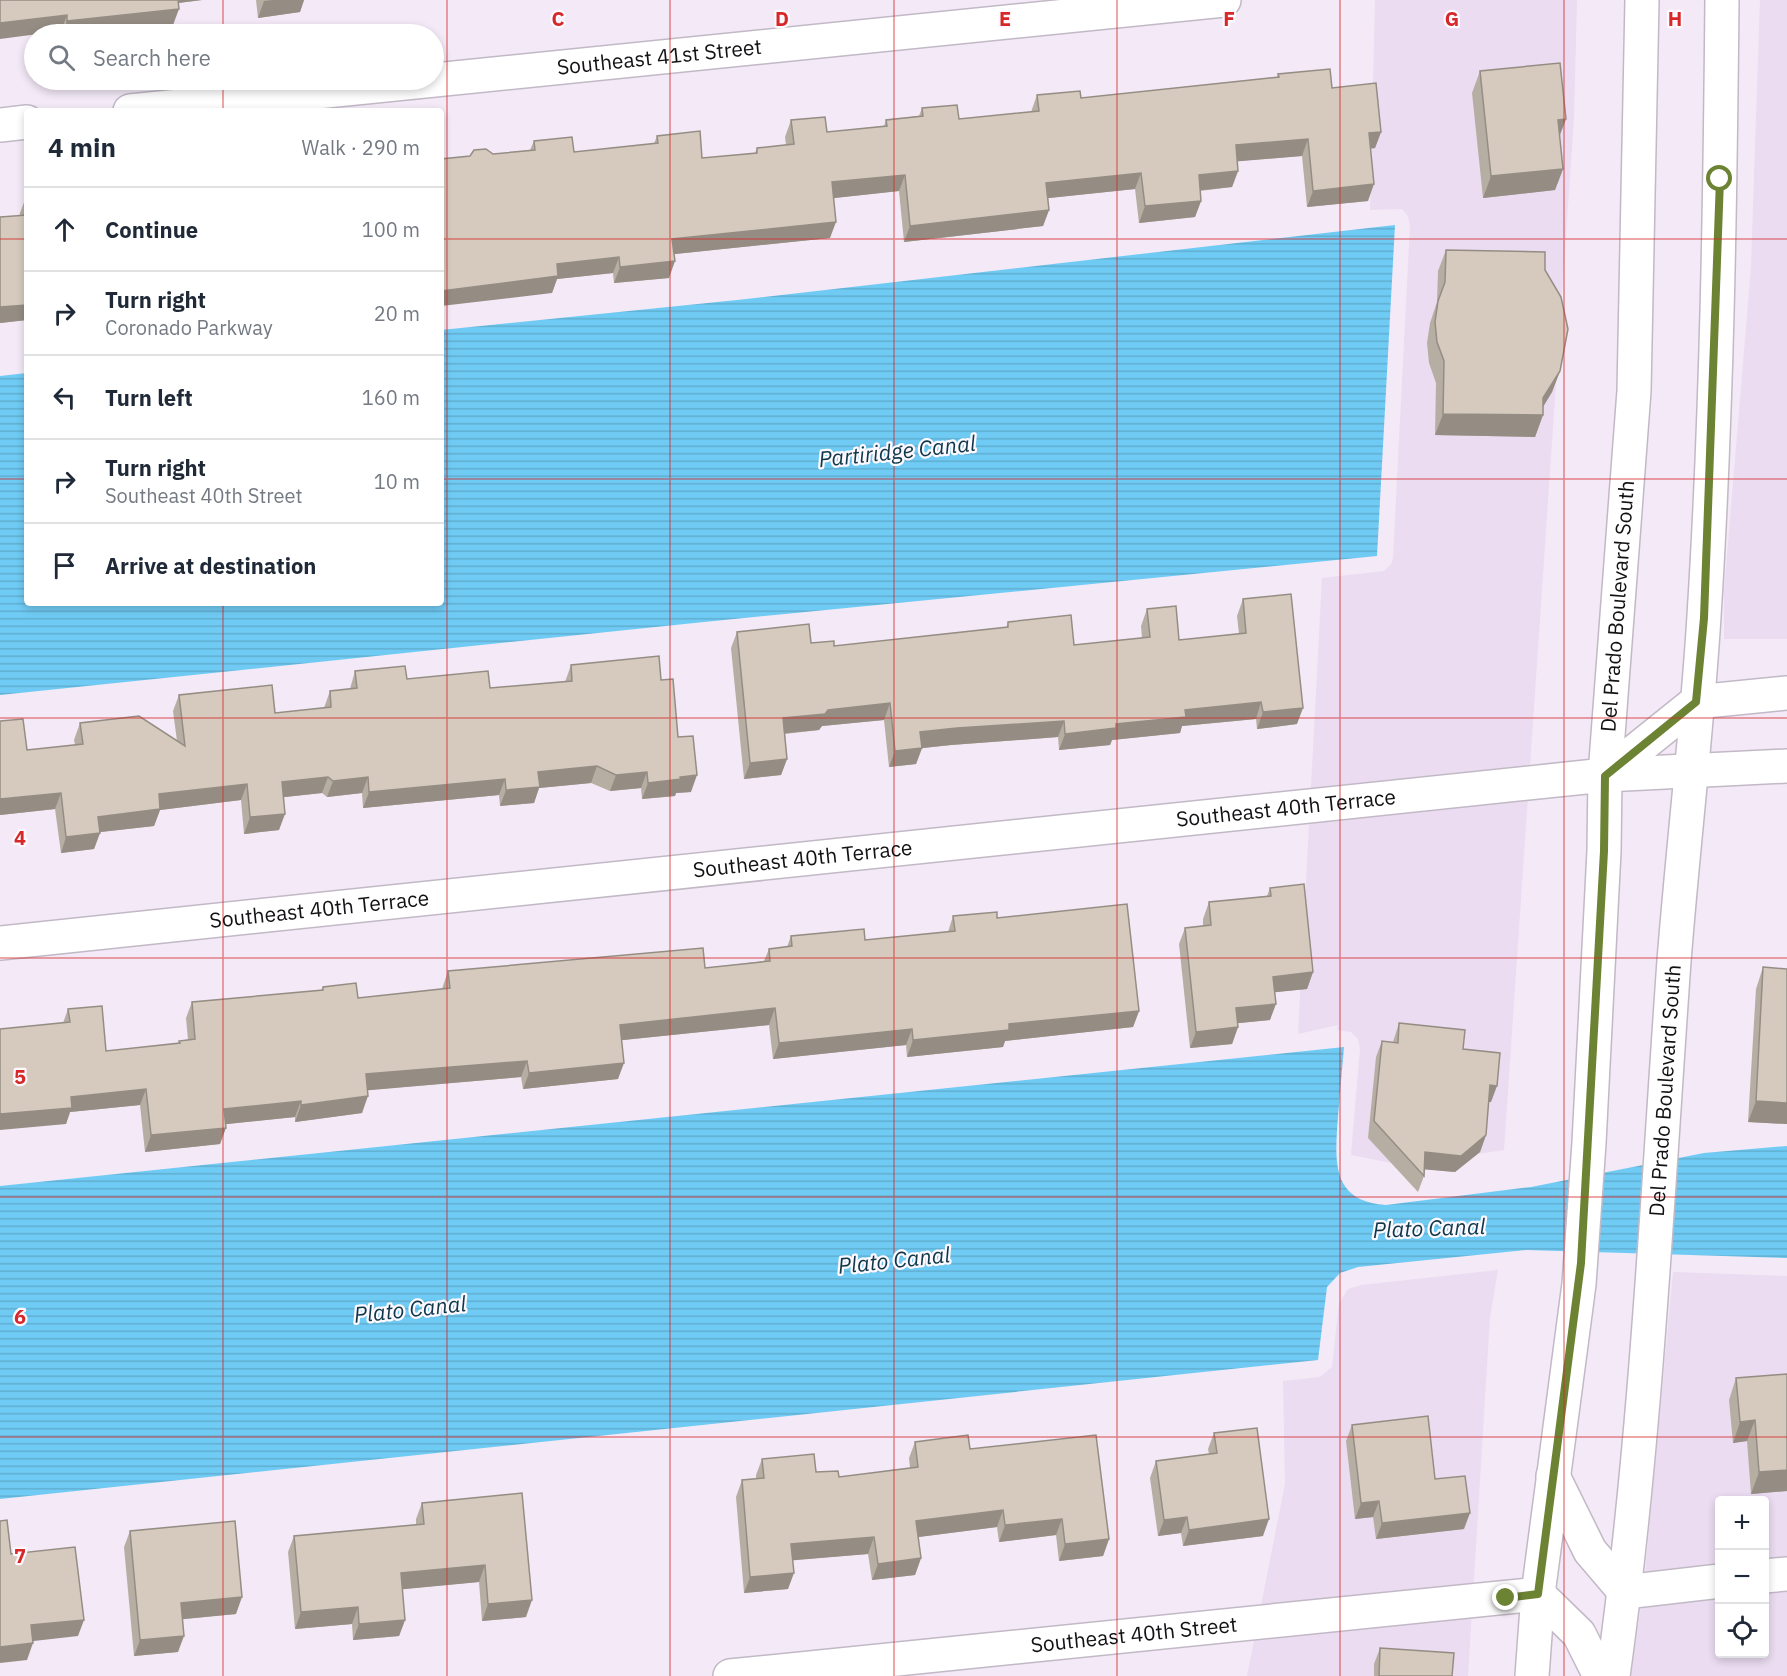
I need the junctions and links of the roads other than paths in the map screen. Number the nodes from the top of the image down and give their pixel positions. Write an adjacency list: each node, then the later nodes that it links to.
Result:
1 (1224, 0): 4 (street, Southeast 41st Street)
2 (1642, 0): 13 (street, Del Prado Boulevard South)
3 (1718, 5): 10 (street, Del Prado Boulevard South)
4 (444, 79)
5 (337, 90): 6 (street, Southeast 41st Street)
6 (160, 108)
7 (24, 122): 8 (street)
8 (0, 125)
9 (1787, 693): 10 (street)
10 (1696, 702): 12 (street, Del Prado Boulevard South); 13 (street)
11 (1787, 766): 12 (street, Southeast 40th Terrace)
12 (1690, 772): 13 (street, Southeast 40th Terrace); 19 (street, Del Prado Boulevard South)
13 (1605, 776): 14 (street, Southeast 40th Terrace); 15 (street, Del Prado Boulevard South)
14 (0, 943)
15 (1553, 1476): 19 (street); 20 (street, Del Prado Boulevard South)
16 (1787, 1574): 17 (street)
17 (1769, 1576)
18 (1715, 1581): 19 (street)
19 (1625, 1592): 24 (street, Del Prado Boulevard South)
20 (1538, 1594): 21 (street, Southeast 40th Street); 22 (street, Del Prado Boulevard South); 23 (street)
21 (730, 1676)
22 (1532, 1676)
23 (1599, 1676)
24 (1613, 1676)

